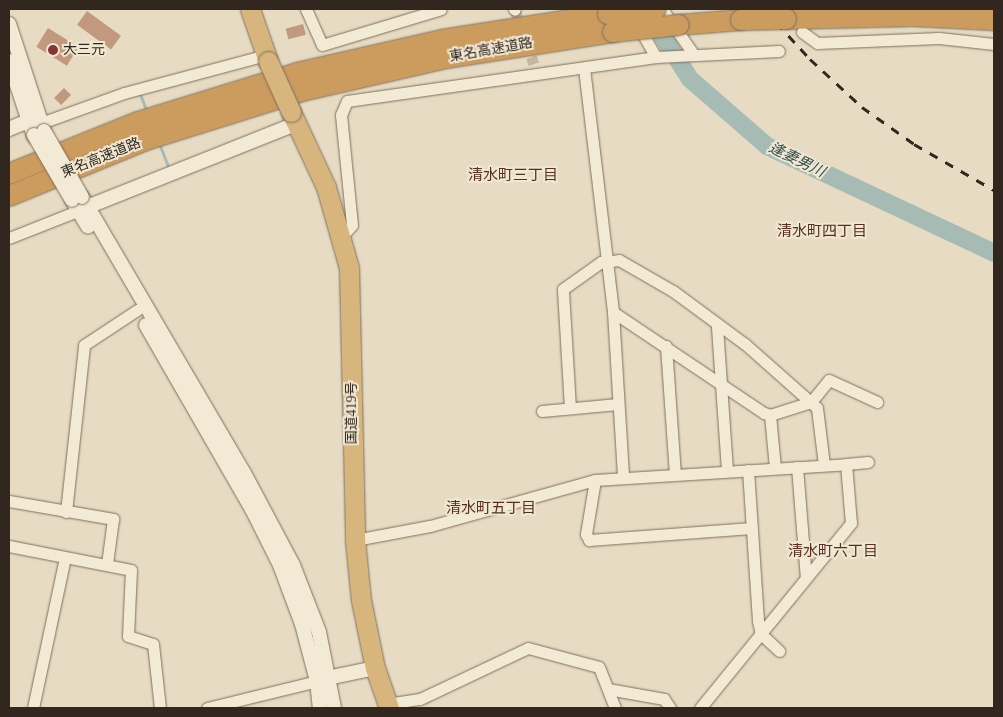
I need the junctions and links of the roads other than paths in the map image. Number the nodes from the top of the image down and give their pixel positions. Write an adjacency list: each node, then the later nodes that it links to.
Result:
1 (250, 9): 15 (highway, 国道419号)
2 (306, 9): 3 (street)
3 (442, 9)
4 (628, 9): 14 (street)
5 (656, 9): 8 (highway, 東名高速道路, bridge)
6 (662, 9): 13 (street)
7 (994, 20): 8 (highway, 東名高速道路, bridge)
8 (611, 23): 21 (highway, 東名高速道路); 22 (highway, 東名高速道路)
9 (9, 24): 20 (street)
10 (802, 32): 11 (street)
11 (994, 44)
12 (780, 52): 13 (street)
13 (691, 55): 14 (street)
14 (658, 57): 17 (street)
15 (267, 58): 18 (highway, 国道419号, bridge); 20 (street)
16 (9, 61): 20 (street)
17 (584, 68): 24 (street); 26 (street)
18 (294, 118): 23 (street); 24 (highway, 国道419号)
19 (9, 129): 20 (street)
20 (36, 129): 23 (street, bridge)
21 (9, 174)
22 (9, 196)
23 (80, 204): 25 (street); 27 (street); 59 (street)
24 (342, 235): 51 (highway, 国道419号)
25 (9, 238)
26 (608, 261): 28 (street); 29 (street); 35 (street)
27 (137, 310): 49 (street); 59 (street)
28 (613, 312): 30 (street); 34 (street)
29 (717, 326): 31 (street); 32 (street)
30 (666, 346): 31 (street); 45 (street)
31 (722, 384): 37 (street); 43 (street)
32 (811, 402): 33 (street); 37 (street); 39 (street)
33 (877, 402)
34 (618, 404): 35 (street); 46 (street)
35 (570, 408): 36 (street)
36 (542, 411)
37 (770, 415): 42 (street)
38 (868, 462): 40 (street)
39 (824, 464): 40 (street); 41 (street)
40 (846, 464): 55 (street)
41 (797, 467): 42 (street); 55 (street)
42 (775, 468): 44 (street)
43 (727, 470): 44 (street); 45 (street)
44 (748, 470): 50 (street)
45 (674, 474): 46 (street)
46 (624, 477): 47 (street)
47 (596, 480): 50 (street); 51 (street)
48 (9, 501): 49 (street)
49 (66, 512): 54 (street)
50 (752, 528): 56 (street)
51 (355, 540): 58 (highway, 国道419号)
52 (9, 546): 53 (street)
53 (65, 558): 54 (street); 63 (street)
54 (107, 564): 64 (street)
55 (806, 578): 56 (street)
56 (761, 634): 57 (street); 70 (street)
57 (779, 651)
58 (375, 668): 59 (street); 62 (highway, 国道419号)
59 (324, 678): 61 (street); 66 (street); 67 (street)
60 (608, 689): 62 (street); 68 (street); 69 (street)
61 (256, 703): 65 (street)
62 (388, 706)
63 (33, 708)
64 (160, 708)
65 (208, 708)
66 (320, 708)
67 (334, 708)
68 (615, 708)
69 (670, 708)
70 (700, 708)

